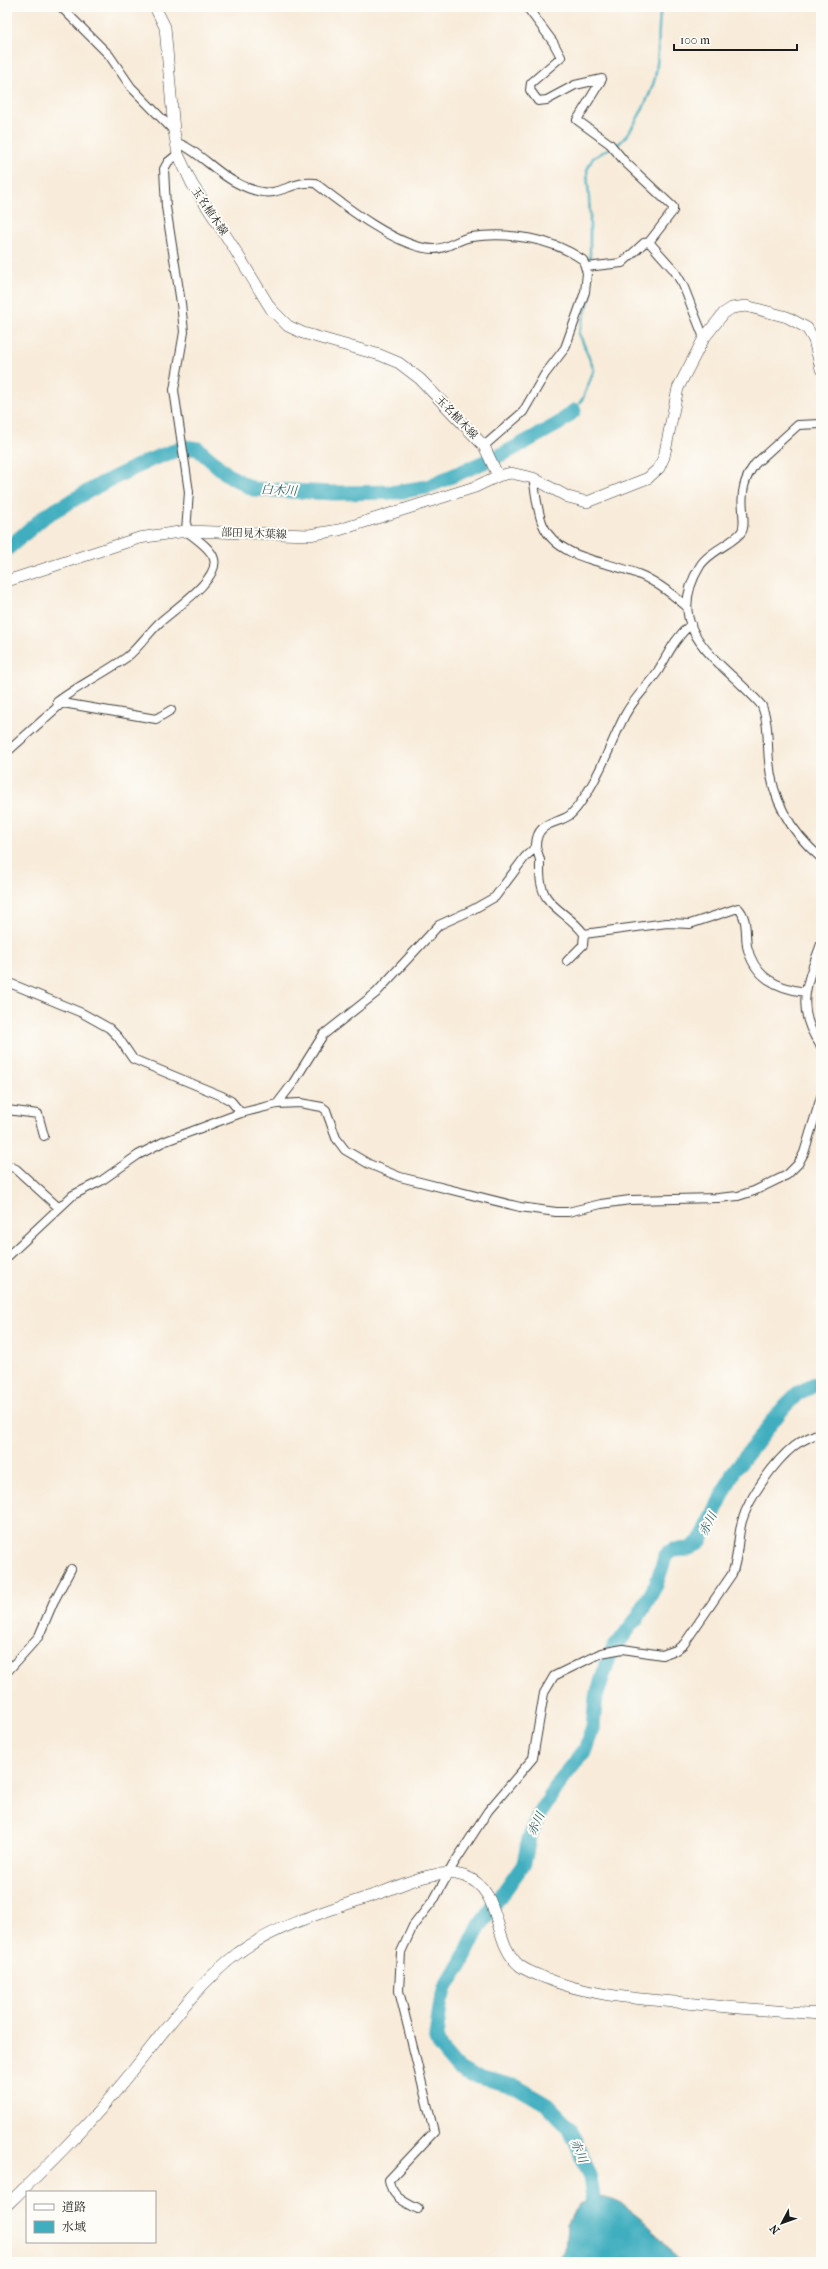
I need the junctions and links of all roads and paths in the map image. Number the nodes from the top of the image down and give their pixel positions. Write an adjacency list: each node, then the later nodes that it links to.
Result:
1 (61, 7): 4 (street)
2 (155, 7): 4 (main road, 玉名植木線)
3 (527, 7): 6 (street)
4 (174, 131): 5 (main road, 玉名植木線)
5 (177, 149): 7 (street); 11 (main road, 玉名植木線); 14 (street)
6 (649, 242): 7 (street); 8 (street)
7 (586, 267): 11 (street)
8 (704, 338): 9 (main road); 13 (main road)
9 (821, 369)
10 (821, 424): 16 (street)
11 (485, 449): 12 (main road, 玉名植木線)
12 (498, 476): 13 (main road); 14 (main road, 部田見木葉線)
13 (533, 478): 16 (street)
14 (186, 531): 15 (main road, 部田見木葉線); 18 (street)
15 (7, 581)
16 (686, 606): 17 (street)
17 (691, 624): 21 (street); 22 (street)
18 (62, 703): 19 (street); 20 (street)
19 (170, 710)
20 (7, 752)
21 (536, 847): 23 (street); 30 (street)
22 (821, 858)
23 (584, 934): 25 (street); 27 (street)
24 (821, 944): 27 (street)
25 (567, 961)
26 (7, 982): 32 (street)
27 (805, 992): 28 (street)
28 (821, 1046)
29 (821, 1097): 30 (street)
30 (277, 1104): 32 (street)
31 (7, 1110): 33 (street)
32 (241, 1113): 35 (street)
33 (44, 1136)
34 (7, 1165): 35 (street)
35 (59, 1208): 36 (street)
36 (7, 1257)
37 (821, 1432): 40 (street)
38 (72, 1569): 39 (street)
39 (7, 1672)
40 (447, 1874): 41 (main road); 42 (main road); 43 (street)
41 (821, 2014)
42 (7, 2205)
43 (418, 2209)

